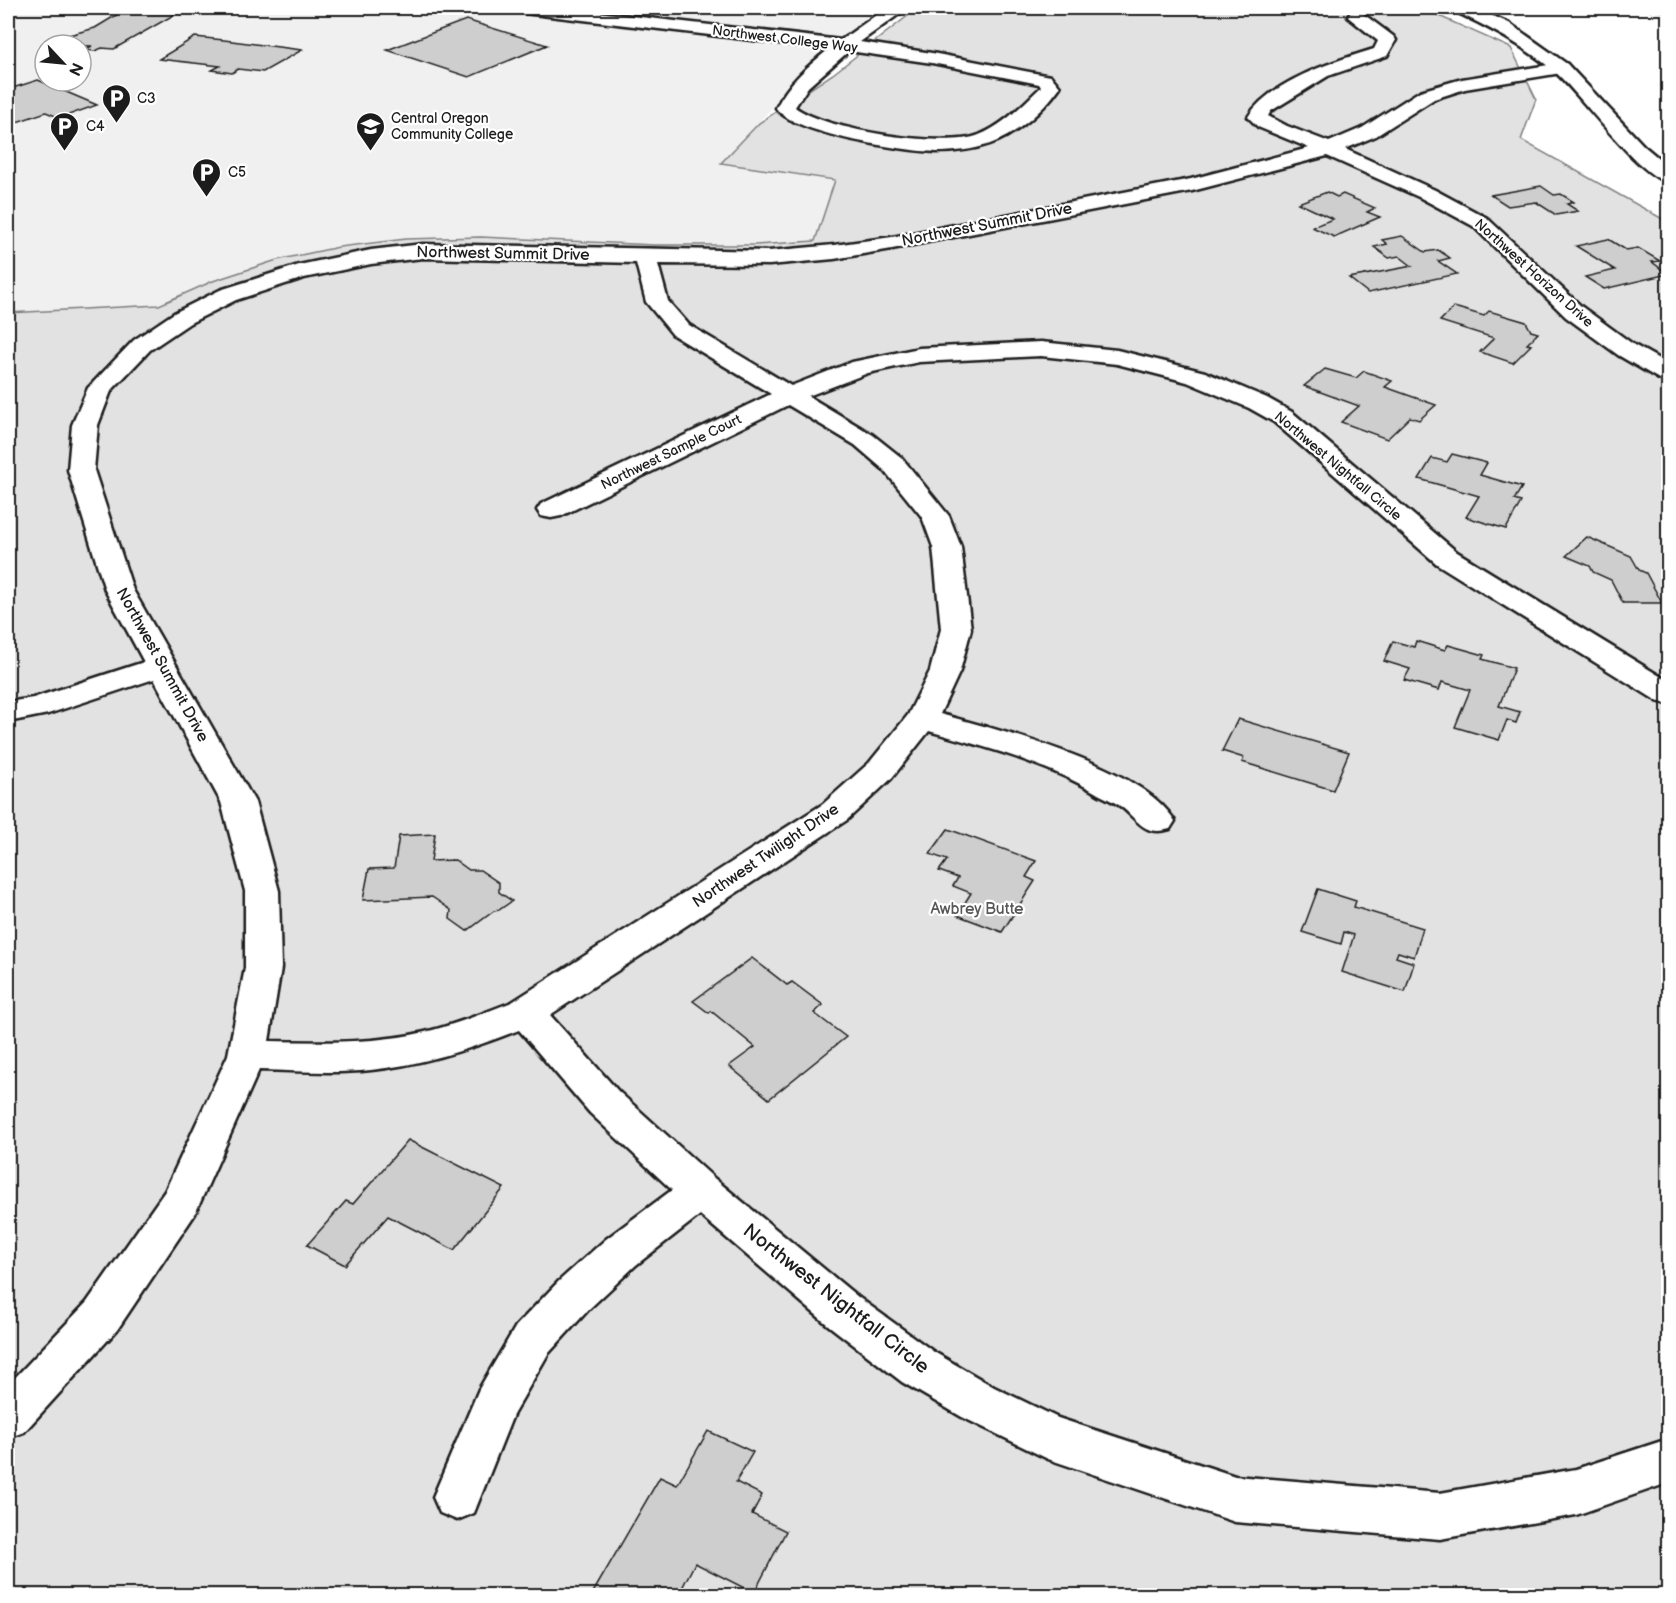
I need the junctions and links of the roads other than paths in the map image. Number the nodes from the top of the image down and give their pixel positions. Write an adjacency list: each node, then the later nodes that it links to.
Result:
1 (524, 8): 5 (street, Northwest College Way)
2 (896, 8): 5 (street)
3 (1466, 8): 6 (street)
4 (1356, 17): 7 (street, Northwest Horizon Drive)
5 (845, 46): 5 (street, Northwest College Way)
6 (1561, 68): 7 (street, Northwest Summit Drive); 8 (street)
7 (1329, 149): 9 (street, Northwest Summit Drive); 10 (street, Northwest Horizon Drive)
8 (1668, 176)
9 (645, 257): 11 (street, Northwest Twilight Drive); 13 (street, Northwest Summit Drive)
10 (1668, 374)
11 (791, 394): 12 (street, Northwest Sample Court); 14 (street, Northwest Nightfall Circle); 16 (street, Northwest Twilight Drive)
12 (551, 510)
13 (162, 666): 15 (street); 19 (street, Northwest Summit Drive)
14 (1668, 694)
15 (8, 712)
16 (922, 719): 17 (street); 18 (street, Northwest Twilight Drive)
17 (1158, 821)
18 (525, 1012): 19 (street, Northwest Twilight Drive); 20 (street, Northwest Nightfall Circle)
19 (247, 1055): 21 (street, Northwest Summit Drive)
20 (701, 1191): 22 (street, Northwest Nightfall Circle); 23 (street)
21 (8, 1417)
22 (1668, 1461)
23 (457, 1497)

